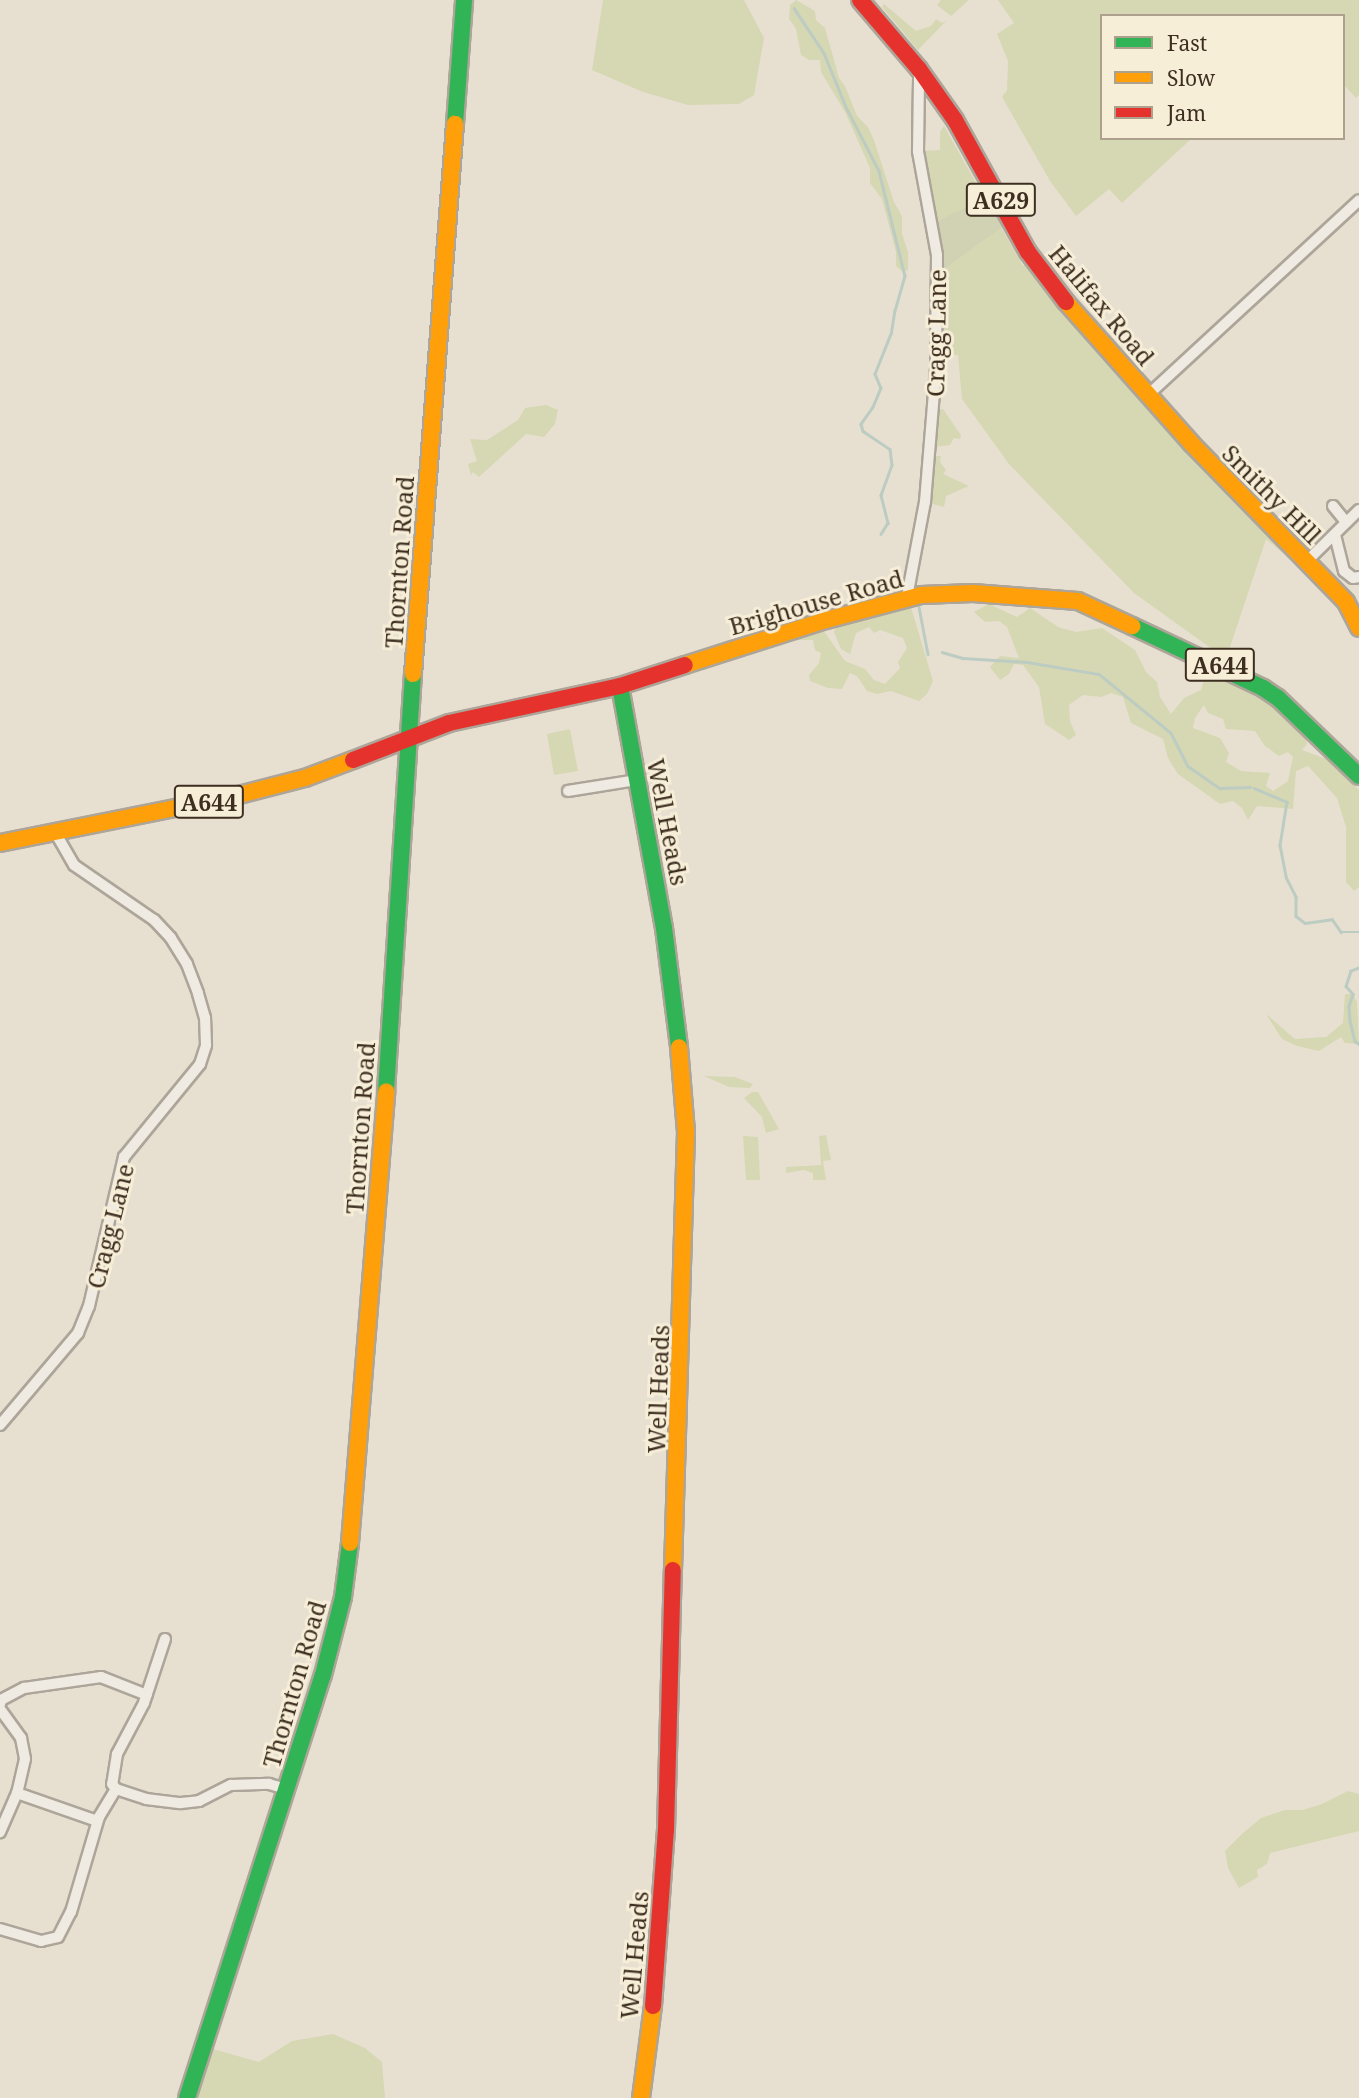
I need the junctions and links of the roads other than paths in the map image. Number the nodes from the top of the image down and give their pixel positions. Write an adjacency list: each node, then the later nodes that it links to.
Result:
1 (464, 0): 15 (main road, Thornton Road)
2 (860, 0): 3 (main road, Halifax Road / A629)
3 (919, 69): 5 (main road, Halifax Road / A629); 12 (street, Cragg Lane)
4 (1359, 201): 5 (street)
5 (1148, 395): 10 (main road, Smithy Hill / A629)
6 (1333, 506): 8 (street)
7 (1359, 510): 8 (street)
8 (1346, 522): 9 (street)
9 (1335, 535): 10 (street); 11 (street)
10 (1307, 561): 13 (main road, Smithy Hill / A629)
11 (1359, 578)
12 (907, 597): 14 (main road, Brighouse Road / A644); 16 (main road, Brighouse Road / A644)
13 (1359, 628)
14 (620, 686): 15 (main road, Brighouse Road / A644); 17 (main road, Well Heads)
15 (411, 735): 19 (main road, A644); 26 (main road, Thornton Road)
16 (1359, 776)
17 (637, 780): 18 (street); 32 (main road, Well Heads)
18 (568, 790)
19 (55, 832): 20 (main road, A644); 21 (street, Cragg Lane)
20 (0, 843)
21 (0, 1425)
22 (165, 1639): 23 (street)
23 (148, 1695): 24 (street); 25 (street)
24 (0, 1707): 27 (street)
25 (116, 1789): 26 (street); 28 (street)
26 (286, 1789): 31 (main road, Thornton Road)
27 (17, 1793): 28 (street); 29 (street)
28 (97, 1821): 30 (street)
29 (0, 1832)
30 (0, 1928)
31 (187, 2098)
32 (641, 2098)

